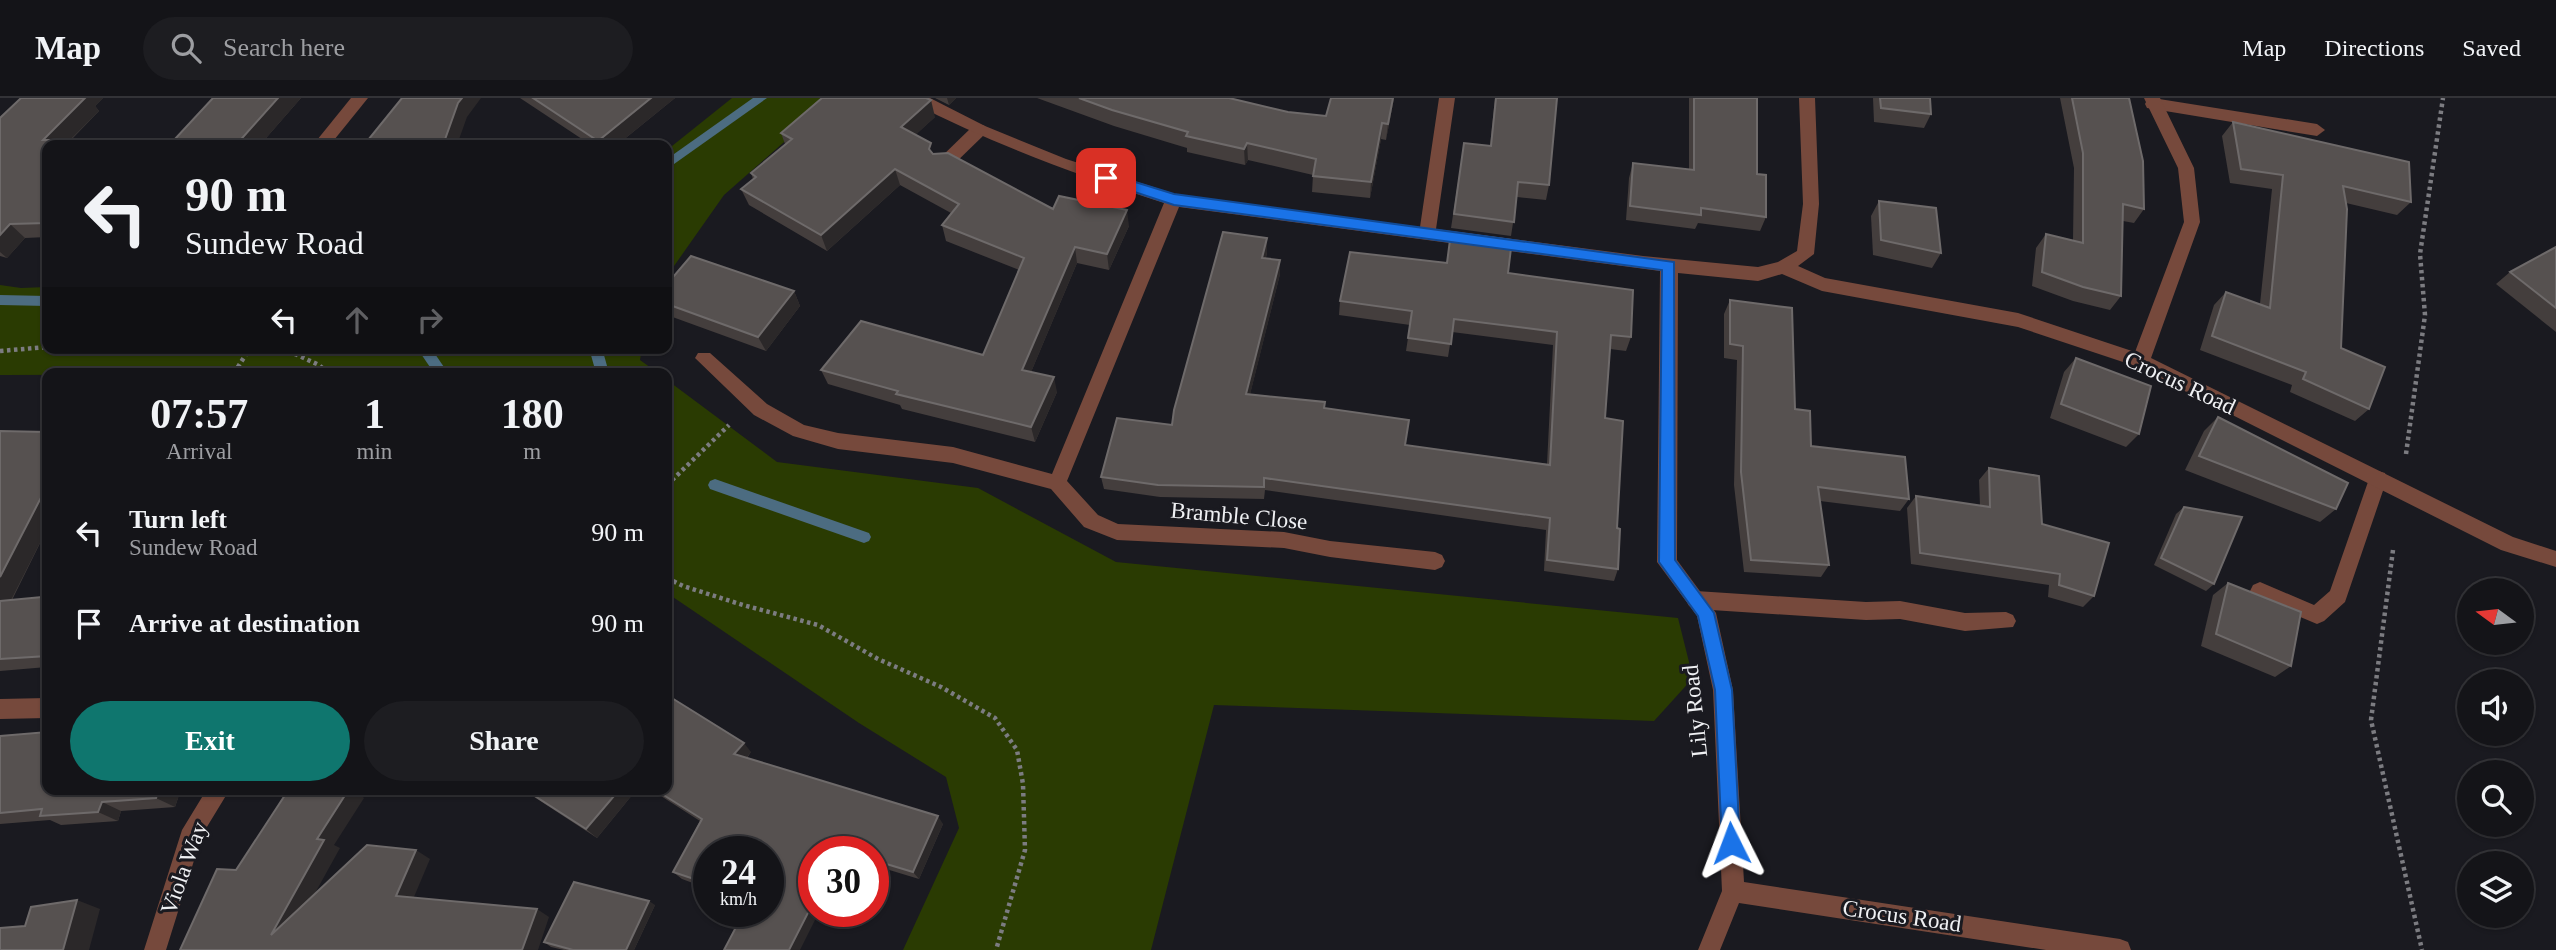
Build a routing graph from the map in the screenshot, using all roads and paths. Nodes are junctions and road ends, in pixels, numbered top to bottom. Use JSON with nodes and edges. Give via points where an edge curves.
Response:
{"nodes":[{"id":1,"x":360,"y":98,"type":"edge"},
{"id":2,"x":917,"y":98,"type":"edge"},
{"id":3,"x":1447,"y":98,"type":"edge"},
{"id":4,"x":1807,"y":98,"type":"edge"},
{"id":5,"x":2152,"y":101,"type":"edge"},
{"id":6,"x":979,"y":130,"type":"junction"},
{"id":7,"x":2317,"y":130,"type":"dead end"},
{"id":8,"x":325,"y":140,"type":"edge"},
{"id":9,"x":944,"y":164,"type":"edge"},
{"id":10,"x":1174,"y":200,"type":"junction"},
{"id":11,"x":1427,"y":234,"type":"junction"},
{"id":12,"x":1669,"y":265,"type":"junction"},
{"id":13,"x":1783,"y":267,"type":"junction"},
{"id":14,"x":42,"y":347,"type":"edge"},
{"id":15,"x":0,"y":351,"type":"edge"},
{"id":16,"x":296,"y":354,"type":"edge"},
{"id":17,"x":704,"y":358,"type":"dead end"},
{"id":18,"x":2141,"y":361,"type":"junction"},
{"id":19,"x":320,"y":368,"type":"edge"},
{"id":20,"x":752,"y":402,"type":"junction"},
{"id":21,"x":2378,"y":479,"type":"junction"},
{"id":22,"x":672,"y":480,"type":"edge"},
{"id":23,"x":1056,"y":483,"type":"junction"},
{"id":24,"x":2556,"y":559,"type":"edge"},
{"id":25,"x":1435,"y":561,"type":"dead end"},
{"id":26,"x":672,"y":580,"type":"edge"},
{"id":27,"x":2259,"y":591,"type":"dead end"},
{"id":28,"x":1696,"y":600,"type":"junction"},
{"id":29,"x":2006,"y":621,"type":"dead end"},
{"id":30,"x":42,"y":708,"type":"edge"},
{"id":31,"x":0,"y":709,"type":"edge"},
{"id":32,"x":215,"y":795,"type":"edge"},
{"id":33,"x":1733,"y":891,"type":"junction"},
{"id":34,"x":2073,"y":946,"type":"edge"},
{"id":35,"x":155,"y":950,"type":"edge"},
{"id":36,"x":996,"y":950,"type":"edge"},
{"id":37,"x":1709,"y":950,"type":"edge"},
{"id":38,"x":2120,"y":950,"type":"edge"}],
"edges":[{"from":1,"to":8,"type":"street"},
{"from":2,"to":6,"type":"street"},
{"from":3,"to":11,"type":"street"},
{"from":4,"to":13,"type":"street","via":[[1811,204],[1805,254]]},
{"from":5,"to":7,"type":"street"},
{"from":5,"to":18,"type":"street","via":[[2186,168],[2192,222]]},
{"from":6,"to":9,"type":"street"},
{"from":6,"to":10,"type":"street","via":[[1060,163]]},
{"from":10,"to":11,"type":"street"},
{"from":10,"to":23,"type":"street"},
{"from":11,"to":12,"type":"street"},
{"from":12,"to":13,"type":"street","via":[[1758,274]]},
{"from":12,"to":28,"type":"street","name":"Lily Road","via":[[1667,562]]},
{"from":13,"to":18,"type":"street","name":"Crocus Road","via":[[1822,284],[2018,320]]},
{"from":14,"to":15,"type":"path"},
{"from":16,"to":19,"type":"path"},
{"from":17,"to":20,"type":"street"},
{"from":18,"to":21,"type":"street","name":"Crocus Road"},
{"from":20,"to":22,"type":"path"},
{"from":20,"to":23,"type":"street","via":[[798,432],[839,443],[970,458]]},
{"from":21,"to":24,"type":"street","name":"Crocus Road","via":[[2508,544]]},
{"from":21,"to":27,"type":"street","via":[[2338,596],[2317,615]]},
{"from":23,"to":25,"type":"street","name":"Bramble Close","via":[[1091,522],[1117,532],[1284,540]]},
{"from":26,"to":36,"type":"path","via":[[818,625],[995,718],[1017,750],[1025,850]]},
{"from":28,"to":29,"type":"street","via":[[1900,610],[1965,622]]},
{"from":28,"to":33,"type":"street","name":"Lily Road","via":[[1706,613],[1723,690]]},
{"from":30,"to":31,"type":"street"},
{"from":32,"to":35,"type":"street","name":"Viola Way","via":[[193,830]]},
{"from":33,"to":34,"type":"street","name":"Crocus Road"},
{"from":33,"to":37,"type":"street","name":"Lily Road"},
{"from":34,"to":38,"type":"street","name":"Crocus Road"}]}
